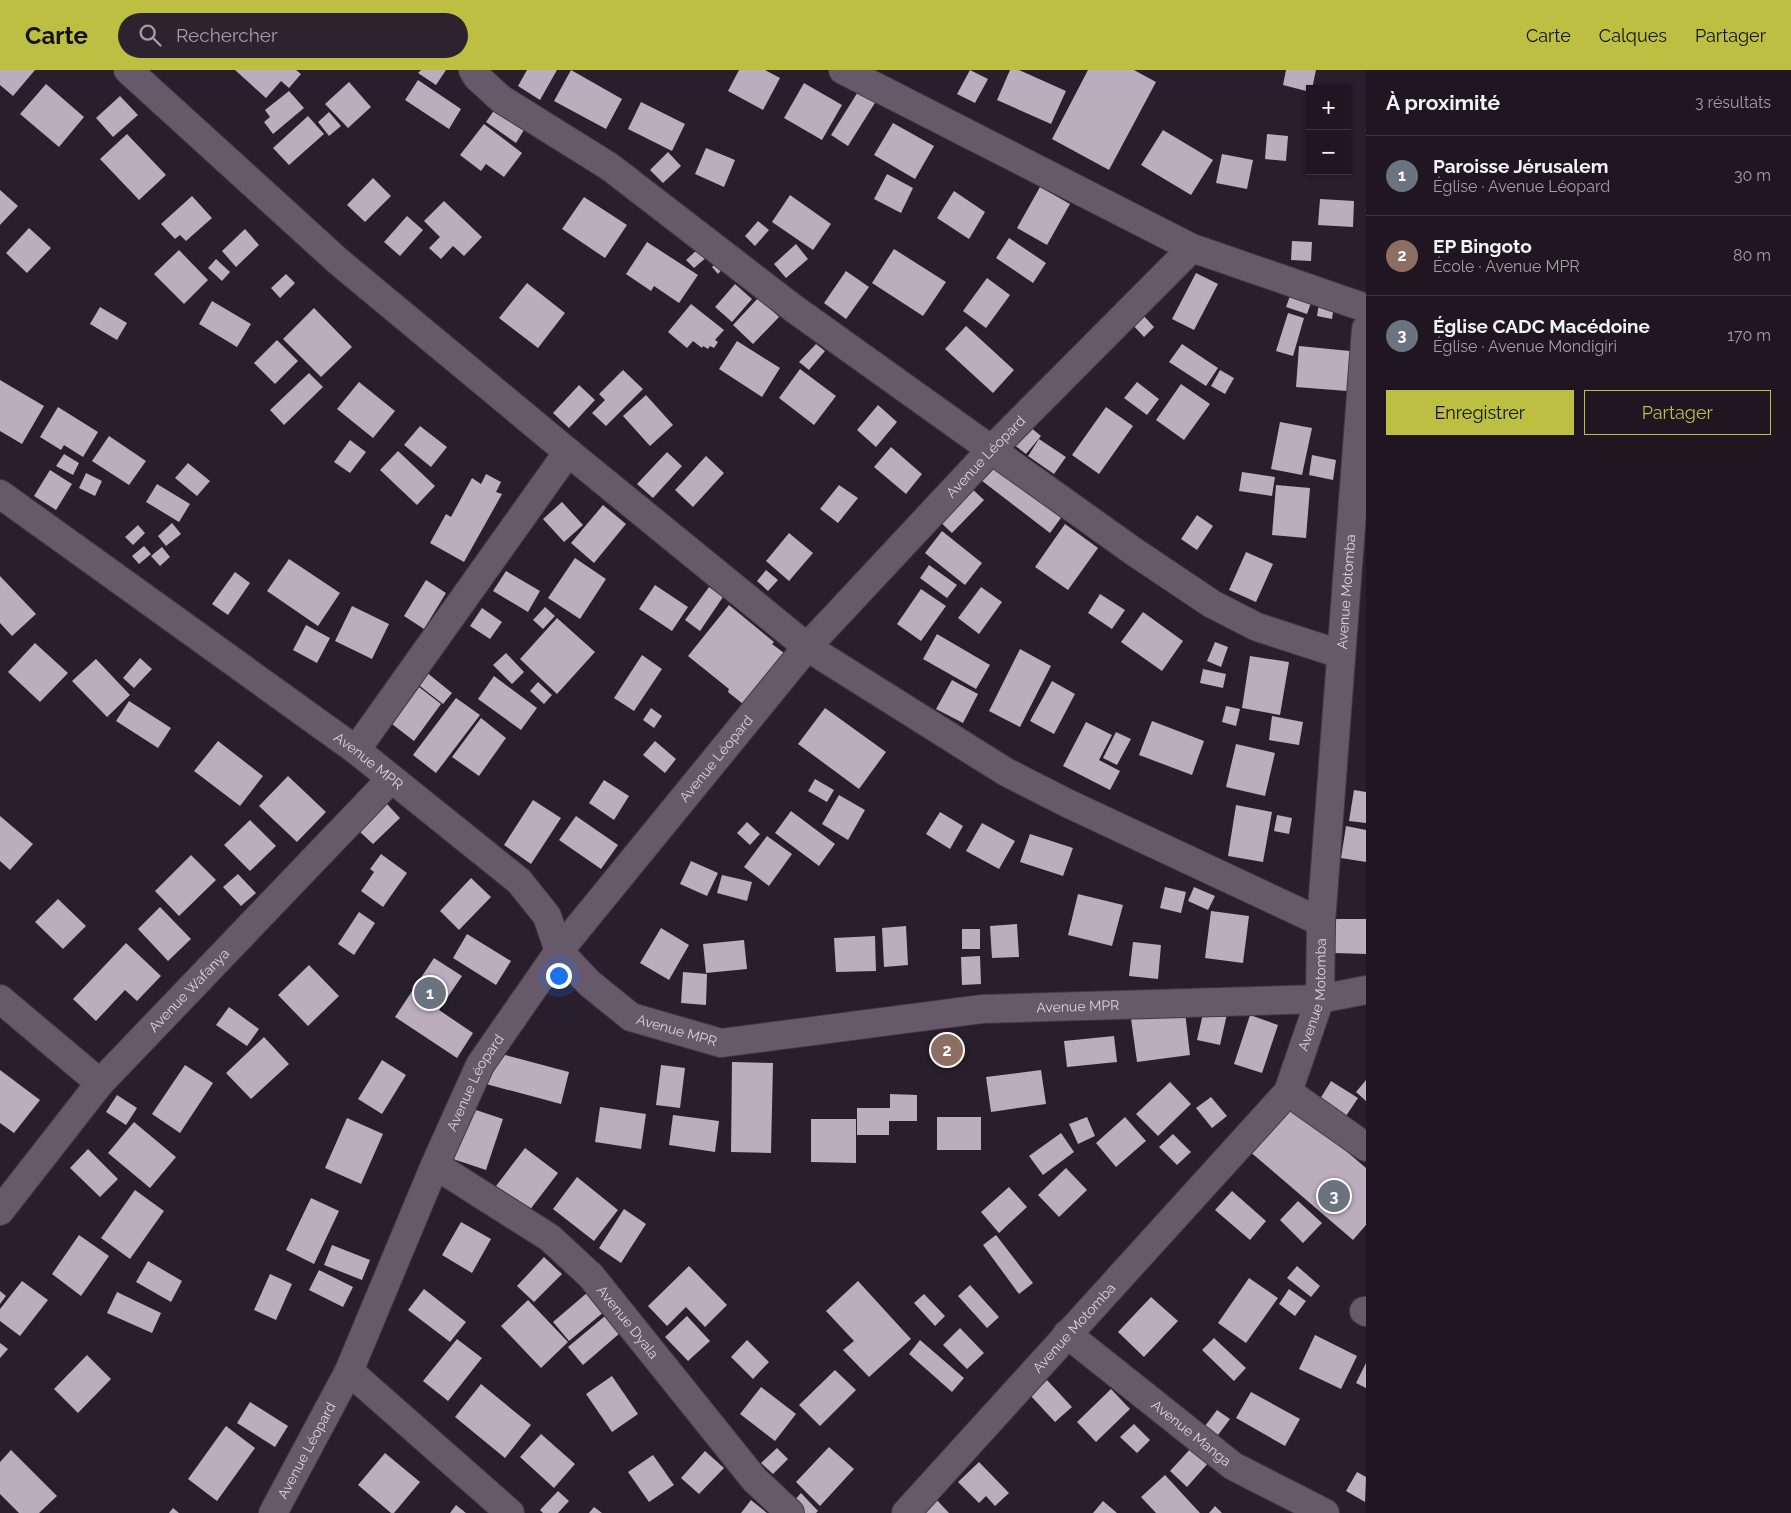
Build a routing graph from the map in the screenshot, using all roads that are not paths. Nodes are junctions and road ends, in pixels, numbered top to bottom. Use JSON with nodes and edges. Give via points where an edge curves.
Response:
{"nodes":[{"id":1,"x":128,"y":70,"type":"edge"},
{"id":2,"x":473,"y":70,"type":"edge"},
{"id":3,"x":843,"y":70,"type":"edge"},
{"id":4,"x":1192,"y":248,"type":"junction"},
{"id":5,"x":1366,"y":308,"type":"edge"},
{"id":6,"x":1366,"y":329,"type":"edge"},
{"id":7,"x":992,"y":449,"type":"junction"},
{"id":8,"x":568,"y":452,"type":"junction"},
{"id":9,"x":0,"y":494,"type":"edge"},
{"id":10,"x":807,"y":647,"type":"junction"},
{"id":11,"x":1340,"y":654,"type":"junction"},
{"id":12,"x":356,"y":750,"type":"junction"},
{"id":13,"x":390,"y":780,"type":"junction"},
{"id":14,"x":1321,"y":922,"type":"junction"},
{"id":15,"x":559,"y":952,"type":"junction"},
{"id":16,"x":1366,"y":990,"type":"edge"},
{"id":17,"x":0,"y":999,"type":"edge"},
{"id":18,"x":1320,"y":999,"type":"junction"},
{"id":19,"x":100,"y":1083,"type":"junction"},
{"id":20,"x":1288,"y":1092,"type":"junction"},
{"id":21,"x":1366,"y":1147,"type":"edge"},
{"id":22,"x":435,"y":1165,"type":"junction"},
{"id":23,"x":0,"y":1211,"type":"edge"},
{"id":24,"x":1068,"y":1334,"type":"junction"},
{"id":25,"x":349,"y":1371,"type":"junction"},
{"id":26,"x":272,"y":1513,"type":"edge"},
{"id":27,"x":510,"y":1513,"type":"edge"},
{"id":28,"x":790,"y":1513,"type":"edge"},
{"id":29,"x":906,"y":1513,"type":"edge"},
{"id":30,"x":1326,"y":1513,"type":"edge"}],
"edges":[{"from":1,"to":8,"type":"street","via":[[339,262]]},
{"from":2,"to":7,"type":"street","via":[[500,99],[610,167],[793,308]]},
{"from":3,"to":4,"type":"street"},
{"from":4,"to":5,"type":"street"},
{"from":4,"to":7,"type":"street","name":"Avenue Léopard"},
{"from":6,"to":11,"type":"street","name":"Avenue Motomba"},
{"from":7,"to":10,"type":"street","name":"Avenue Léopard"},
{"from":7,"to":11,"type":"street","via":[[1212,604],[1257,627]]},
{"from":8,"to":10,"type":"street"},
{"from":8,"to":12,"type":"street"},
{"from":9,"to":12,"type":"street","name":"Avenue MPR"},
{"from":10,"to":14,"type":"street","via":[[1006,772]]},
{"from":10,"to":15,"type":"street","name":"Avenue Léopard"},
{"from":11,"to":14,"type":"street","name":"Avenue Motomba"},
{"from":12,"to":13,"type":"street","name":"Avenue MPR"},
{"from":13,"to":15,"type":"street","name":"Avenue MPR","via":[[519,881],[547,916]]},
{"from":13,"to":19,"type":"street","name":"Avenue Wafanya"},
{"from":14,"to":18,"type":"street","name":"Avenue Motomba"},
{"from":15,"to":18,"type":"street","name":"Avenue MPR","via":[[589,983],[631,1017],[721,1043],[982,1009]]},
{"from":15,"to":22,"type":"street","name":"Avenue Léopard","via":[[480,1065]]},
{"from":16,"to":18,"type":"street","name":"Avenue MPR"},
{"from":17,"to":19,"type":"street"},
{"from":18,"to":20,"type":"street","name":"Avenue Motomba"},
{"from":19,"to":23,"type":"street","name":"Avenue Wafanya"},
{"from":20,"to":21,"type":"street"},
{"from":20,"to":24,"type":"street","name":"Avenue Motomba"},
{"from":22,"to":25,"type":"street","name":"Avenue Léopard"},
{"from":22,"to":28,"type":"street","name":"Avenue Dyala","via":[[550,1238],[590,1276],[754,1479]]},
{"from":24,"to":29,"type":"street","name":"Avenue Motomba"},
{"from":24,"to":30,"type":"street","name":"Avenue Manga","via":[[1233,1466]]},
{"from":25,"to":26,"type":"street","name":"Avenue Léopard"},
{"from":25,"to":27,"type":"street"}]}
